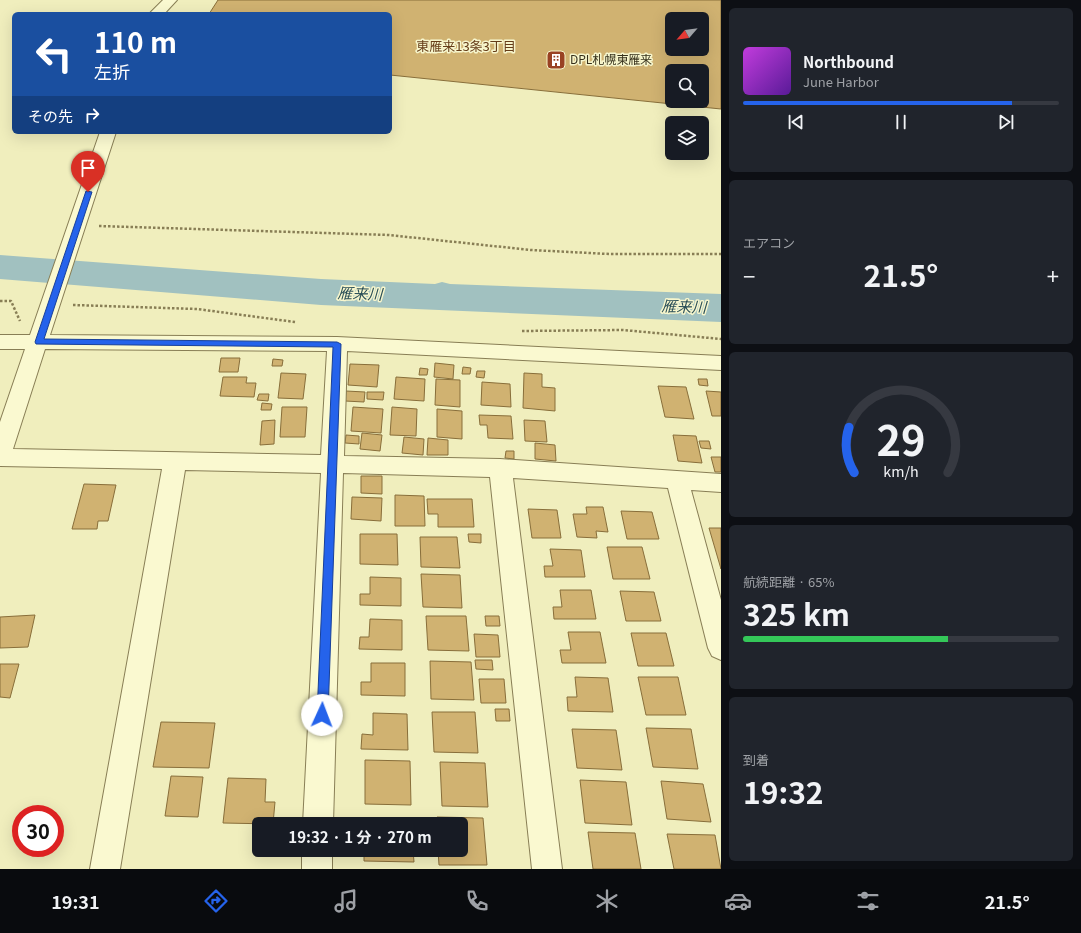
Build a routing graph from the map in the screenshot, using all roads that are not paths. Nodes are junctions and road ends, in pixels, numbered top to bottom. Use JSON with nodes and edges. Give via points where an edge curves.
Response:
{"nodes":[{"id":1,"x":170,"y":0,"type":"edge"},
{"id":2,"x":158,"y":12,"type":"edge"},
{"id":3,"x":107,"y":134,"type":"edge"},
{"id":4,"x":0,"y":342,"type":"edge"},
{"id":5,"x":39,"y":342,"type":"junction"},
{"id":6,"x":337,"y":344,"type":"junction"},
{"id":7,"x":721,"y":363,"type":"edge"},
{"id":8,"x":0,"y":454,"type":"edge"},
{"id":9,"x":0,"y":457,"type":"edge"},
{"id":10,"x":175,"y":461,"type":"junction"},
{"id":11,"x":331,"y":465,"type":"junction"},
{"id":12,"x":500,"y":468,"type":"junction"},
{"id":13,"x":677,"y":480,"type":"junction"},
{"id":14,"x":721,"y":483,"type":"edge"},
{"id":15,"x":721,"y":648,"type":"edge"},
{"id":16,"x":318,"y":817,"type":"edge"},
{"id":17,"x":317,"y":857,"type":"edge"},
{"id":18,"x":105,"y":869,"type":"edge"},
{"id":19,"x":317,"y":869,"type":"edge"},
{"id":20,"x":547,"y":869,"type":"edge"}],
"edges":[{"from":1,"to":2,"type":"street"},
{"from":3,"to":5,"type":"street"},
{"from":4,"to":5,"type":"street"},
{"from":5,"to":6,"type":"street"},
{"from":5,"to":8,"type":"street"},
{"from":6,"to":7,"type":"street"},
{"from":6,"to":11,"type":"street"},
{"from":9,"to":10,"type":"street"},
{"from":10,"to":11,"type":"street"},
{"from":10,"to":18,"type":"street"},
{"from":11,"to":12,"type":"street"},
{"from":11,"to":16,"type":"street"},
{"from":12,"to":13,"type":"street"},
{"from":12,"to":20,"type":"street"},
{"from":13,"to":14,"type":"street"},
{"from":13,"to":15,"type":"street"},
{"from":17,"to":19,"type":"street"}]}
